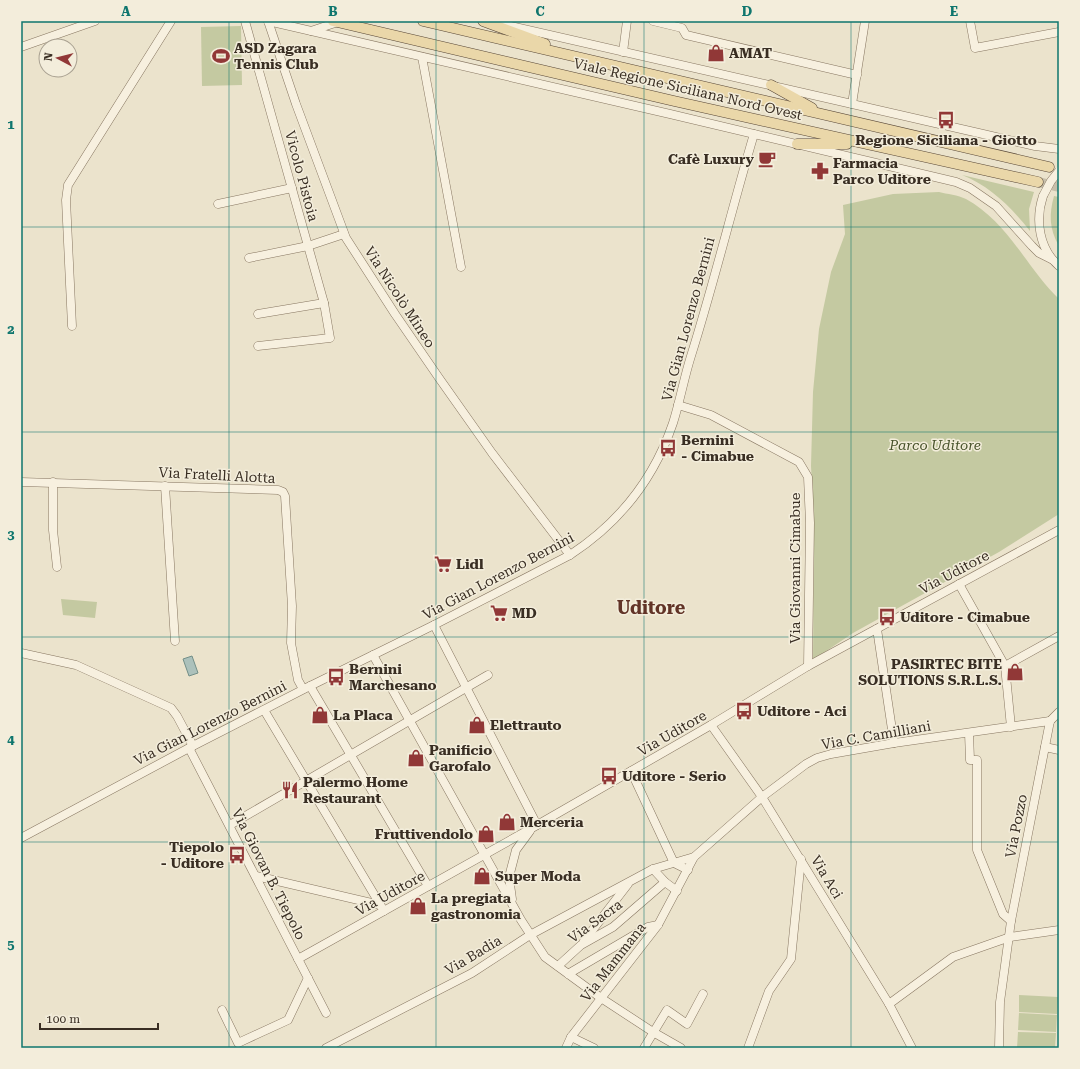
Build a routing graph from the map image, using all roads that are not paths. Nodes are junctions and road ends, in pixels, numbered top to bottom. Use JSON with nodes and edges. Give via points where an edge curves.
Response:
{"nodes":[{"id":1,"x":95,"y":21,"type":"edge"},
{"id":2,"x":171,"y":21,"type":"edge"},
{"id":3,"x":245,"y":21,"type":"edge"},
{"id":4,"x":268,"y":21,"type":"edge"},
{"id":5,"x":423,"y":21,"type":"edge"},
{"id":6,"x":484,"y":21,"type":"edge"},
{"id":7,"x":490,"y":21,"type":"edge"},
{"id":8,"x":627,"y":21,"type":"edge"},
{"id":9,"x":653,"y":21,"type":"edge"},
{"id":10,"x":865,"y":21,"type":"edge"},
{"id":11,"x":970,"y":21,"type":"edge"},
{"id":12,"x":335,"y":22,"type":"edge"},
{"id":13,"x":310,"y":31,"type":"junction"},
{"id":14,"x":1059,"y":32,"type":"edge"},
{"id":15,"x":21,"y":47,"type":"edge"},
{"id":16,"x":623,"y":52,"type":"junction"},
{"id":17,"x":422,"y":57,"type":"junction"},
{"id":18,"x":594,"y":61,"type":"junction"},
{"id":19,"x":857,"y":75,"type":"junction"},
{"id":20,"x":771,"y":85,"type":"junction"},
{"id":21,"x":852,"y":104,"type":"junction"},
{"id":22,"x":822,"y":114,"type":"junction"},
{"id":23,"x":754,"y":134,"type":"junction"},
{"id":24,"x":864,"y":143,"type":"junction"},
{"id":25,"x":797,"y":144,"type":"junction"},
{"id":26,"x":1059,"y":149,"type":"edge"},
{"id":27,"x":1049,"y":167,"type":"dead end"},
{"id":28,"x":1059,"y":171,"type":"edge"},
{"id":29,"x":1038,"y":182,"type":"tunnel mouth"},
{"id":30,"x":292,"y":188,"type":"junction"},
{"id":31,"x":218,"y":204,"type":"dead end"},
{"id":32,"x":344,"y":234,"type":"junction"},
{"id":33,"x":308,"y":246,"type":"junction"},
{"id":34,"x":249,"y":258,"type":"dead end"},
{"id":35,"x":1057,"y":265,"type":"edge"},
{"id":36,"x":461,"y":267,"type":"dead end"},
{"id":37,"x":324,"y":303,"type":"junction"},
{"id":38,"x":258,"y":314,"type":"dead end"},
{"id":39,"x":72,"y":326,"type":"dead end"},
{"id":40,"x":258,"y":346,"type":"dead end"},
{"id":41,"x":678,"y":405,"type":"junction"},
{"id":42,"x":21,"y":482,"type":"edge"},
{"id":43,"x":53,"y":482,"type":"junction"},
{"id":44,"x":165,"y":486,"type":"junction"},
{"id":45,"x":1059,"y":530,"type":"edge"},
{"id":46,"x":570,"y":555,"type":"junction"},
{"id":47,"x":57,"y":567,"type":"dead end"},
{"id":48,"x":959,"y":584,"type":"junction"},
{"id":49,"x":434,"y":625,"type":"junction"},
{"id":50,"x":877,"y":629,"type":"junction"},
{"id":51,"x":1059,"y":636,"type":"edge"},
{"id":52,"x":175,"y":641,"type":"dead end"},
{"id":53,"x":21,"y":654,"type":"edge"},
{"id":54,"x":373,"y":655,"type":"junction"},
{"id":55,"x":808,"y":666,"type":"junction"},
{"id":56,"x":1005,"y":666,"type":"junction"},
{"id":57,"x":488,"y":675,"type":"dead end"},
{"id":58,"x":307,"y":688,"type":"junction"},
{"id":59,"x":466,"y":688,"type":"junction"},
{"id":60,"x":264,"y":710,"type":"junction"},
{"id":61,"x":1059,"y":712,"type":"edge"},
{"id":62,"x":409,"y":721,"type":"junction"},
{"id":63,"x":1050,"y":721,"type":"junction"},
{"id":64,"x":711,"y":725,"type":"junction"},
{"id":65,"x":1011,"y":727,"type":"junction"},
{"id":66,"x":969,"y":733,"type":"junction"},
{"id":67,"x":894,"y":743,"type":"junction"},
{"id":68,"x":191,"y":747,"type":"junction"},
{"id":69,"x":1045,"y":748,"type":"junction"},
{"id":70,"x":1059,"y":750,"type":"edge"},
{"id":71,"x":351,"y":755,"type":"junction"},
{"id":72,"x":631,"y":771,"type":"junction"},
{"id":73,"x":306,"y":780,"type":"junction"},
{"id":74,"x":762,"y":796,"type":"junction"},
{"id":75,"x":230,"y":825,"type":"junction"},
{"id":76,"x":535,"y":826,"type":"junction"},
{"id":77,"x":21,"y":838,"type":"edge"},
{"id":78,"x":484,"y":855,"type":"junction"},
{"id":79,"x":694,"y":857,"type":"junction"},
{"id":80,"x":800,"y":859,"type":"junction"},
{"id":81,"x":674,"y":863,"type":"junction"},
{"id":82,"x":653,"y":869,"type":"junction"},
{"id":83,"x":688,"y":870,"type":"junction"},
{"id":84,"x":256,"y":876,"type":"junction"},
{"id":85,"x":629,"y":882,"type":"junction"},
{"id":86,"x":665,"y":882,"type":"junction"},
{"id":87,"x":428,"y":886,"type":"junction"},
{"id":88,"x":678,"y":890,"type":"junction"},
{"id":89,"x":513,"y":904,"type":"junction"},
{"id":90,"x":382,"y":908,"type":"junction"},
{"id":91,"x":1011,"y":921,"type":"junction"},
{"id":92,"x":658,"y":925,"type":"junction"},
{"id":93,"x":1059,"y":930,"type":"edge"},
{"id":94,"x":530,"y":935,"type":"junction"},
{"id":95,"x":1010,"y":937,"type":"junction"},
{"id":96,"x":581,"y":945,"type":"junction"},
{"id":97,"x":298,"y":959,"type":"junction"},
{"id":98,"x":558,"y":966,"type":"junction"},
{"id":99,"x":568,"y":974,"type":"junction"},
{"id":100,"x":308,"y":978,"type":"junction"},
{"id":101,"x":703,"y":994,"type":"dead end"},
{"id":102,"x":601,"y":998,"type":"junction"},
{"id":103,"x":889,"y":1004,"type":"junction"},
{"id":104,"x":222,"y":1010,"type":"dead end"},
{"id":105,"x":326,"y":1013,"type":"dead end"},
{"id":106,"x":653,"y":1032,"type":"junction"},
{"id":107,"x":571,"y":1037,"type":"junction"},
{"id":108,"x":343,"y":1044,"type":"edge"},
{"id":109,"x":326,"y":1048,"type":"edge"},
{"id":110,"x":566,"y":1048,"type":"edge"},
{"id":111,"x":594,"y":1048,"type":"edge"},
{"id":112,"x":644,"y":1048,"type":"edge"},
{"id":113,"x":681,"y":1048,"type":"edge"},
{"id":114,"x":748,"y":1048,"type":"edge"},
{"id":115,"x":912,"y":1048,"type":"edge"},
{"id":116,"x":999,"y":1048,"type":"edge"}],
"edges":[{"from":1,"to":15,"type":"street"},
{"from":2,"to":39,"type":"street","via":[[68,185],[66,200]]},
{"from":3,"to":30,"type":"street","name":"Vicolo Pistoia"},
{"from":4,"to":13,"type":"street","name":"Viale Regione Siciliana Nord Ovest"},
{"from":4,"to":32,"type":"street","name":"Via Nicolò Mineo"},
{"from":5,"to":18,"type":"main road","name":"Viale Regione Siciliana Nord Ovest"},
{"from":6,"to":18,"type":"main road"},
{"from":7,"to":16,"type":"street","name":"Viale Regione Siciliana Nord Ovest"},
{"from":8,"to":16,"type":"street"},
{"from":9,"to":19,"type":"street","via":[[682,28],[686,35]]},
{"from":10,"to":19,"type":"street"},
{"from":11,"to":14,"type":"street","via":[[975,48]]},
{"from":12,"to":13,"type":"street"},
{"from":12,"to":24,"type":"main road","name":"Viale Regione Siciliana Nord Ovest"},
{"from":13,"to":17,"type":"street","name":"Viale Regione Siciliana Nord Ovest"},
{"from":16,"to":20,"type":"street","name":"Viale Regione Siciliana Nord Ovest"},
{"from":17,"to":23,"type":"street","name":"Viale Regione Siciliana Nord Ovest"},
{"from":17,"to":36,"type":"street"},
{"from":18,"to":22,"type":"main road","name":"Viale Regione Siciliana Nord Ovest"},
{"from":19,"to":21,"type":"street"},
{"from":20,"to":21,"type":"street","name":"Viale Regione Siciliana Nord Ovest"},
{"from":20,"to":22,"type":"main road"},
{"from":21,"to":26,"type":"street","name":"Viale Regione Siciliana Nord Ovest","via":[[1035,146]]},
{"from":22,"to":27,"type":"main road","name":"Viale Regione Siciliana Nord Ovest"},
{"from":23,"to":25,"type":"street","name":"Viale Regione Siciliana Nord Ovest"},
{"from":23,"to":41,"type":"street","name":"Via Gian Lorenzo Bernini"},
{"from":24,"to":25,"type":"main road"},
{"from":24,"to":29,"type":"main road","name":"Viale Regione Siciliana Nord Ovest"},
{"from":25,"to":35,"type":"street","name":"Viale Regione Siciliana Nord Ovest","via":[[956,182],[970,188],[996,206],[1039,253]]},
{"from":28,"to":35,"type":"street","bridge":true,"via":[[1043,196],[1039,217],[1040,233]]},
{"from":30,"to":31,"type":"street"},
{"from":30,"to":33,"type":"street","name":"Vicolo Pistoia"},
{"from":32,"to":33,"type":"street"},
{"from":32,"to":46,"type":"street","name":"Via Nicolò Mineo","via":[[426,360],[492,453]]},
{"from":33,"to":34,"type":"street"},
{"from":33,"to":37,"type":"street","name":"Vicolo Pistoia"},
{"from":37,"to":38,"type":"street"},
{"from":37,"to":40,"type":"street","name":"Vicolo Pistoia","via":[[330,338]]},
{"from":41,"to":46,"type":"street","name":"Via Gian Lorenzo Bernini","via":[[665,444],[632,499],[605,529]]},
{"from":41,"to":55,"type":"street","name":"Via Giovanni Cimabue","via":[[711,415],[799,462],[808,477]]},
{"from":42,"to":43,"type":"street","name":"Via Fratelli Alotta"},
{"from":43,"to":44,"type":"street","name":"Via Fratelli Alotta"},
{"from":43,"to":47,"type":"street"},
{"from":44,"to":52,"type":"street"},
{"from":44,"to":58,"type":"street","name":"Via Fratelli Alotta","via":[[278,490],[284,494],[292,606],[291,643],[298,680]]},
{"from":45,"to":48,"type":"street","name":"Via Uditore"},
{"from":46,"to":49,"type":"street","name":"Via Gian Lorenzo Bernini"},
{"from":48,"to":50,"type":"street","name":"Via Uditore"},
{"from":48,"to":56,"type":"street"},
{"from":49,"to":54,"type":"street","name":"Via Gian Lorenzo Bernini"},
{"from":49,"to":59,"type":"street"},
{"from":50,"to":55,"type":"street","name":"Via Uditore"},
{"from":50,"to":67,"type":"street"},
{"from":51,"to":56,"type":"street"},
{"from":53,"to":68,"type":"street","name":"Via Giovan B. Tiepolo","via":[[76,665],[171,708]]},
{"from":54,"to":58,"type":"street","name":"Via Gian Lorenzo Bernini"},
{"from":54,"to":62,"type":"street"},
{"from":55,"to":64,"type":"street","name":"Via Uditore"},
{"from":56,"to":65,"type":"street"},
{"from":57,"to":59,"type":"street"},
{"from":58,"to":60,"type":"street","name":"Via Gian Lorenzo Bernini"},
{"from":58,"to":71,"type":"street"},
{"from":59,"to":62,"type":"street"},
{"from":59,"to":76,"type":"street"},
{"from":60,"to":68,"type":"street","name":"Via Gian Lorenzo Bernini"},
{"from":60,"to":73,"type":"street"},
{"from":61,"to":63,"type":"street"},
{"from":62,"to":71,"type":"street"},
{"from":62,"to":78,"type":"street"},
{"from":63,"to":65,"type":"street","name":"Via C. Camilliani"},
{"from":63,"to":69,"type":"street","name":"Via Pozzo"},
{"from":64,"to":72,"type":"street","name":"Via Uditore"},
{"from":64,"to":74,"type":"street","name":"Via Aci"},
{"from":65,"to":66,"type":"street","name":"Via C. Camilliani"},
{"from":66,"to":67,"type":"street","name":"Via C. Camilliani"},
{"from":66,"to":91,"type":"street","via":[[970,760],[977,760],[977,850],[1003,914]]},
{"from":67,"to":74,"type":"street","name":"Via C. Camilliani","via":[[817,758]]},
{"from":68,"to":75,"type":"street","name":"Via Giovan B. Tiepolo"},
{"from":68,"to":77,"type":"street","name":"Via Gian Lorenzo Bernini"},
{"from":69,"to":70,"type":"street"},
{"from":69,"to":91,"type":"street","name":"Via Pozzo"},
{"from":71,"to":73,"type":"street"},
{"from":71,"to":87,"type":"street"},
{"from":72,"to":76,"type":"street","name":"Via Uditore"},
{"from":72,"to":81,"type":"street"},
{"from":73,"to":75,"type":"street"},
{"from":73,"to":90,"type":"street"},
{"from":74,"to":79,"type":"street","name":"Via C. Camilliani"},
{"from":74,"to":80,"type":"street","name":"Via Aci"},
{"from":75,"to":84,"type":"street","name":"Via Giovan B. Tiepolo"},
{"from":76,"to":78,"type":"street","name":"Via Uditore"},
{"from":76,"to":89,"type":"street","via":[[516,850],[509,877]]},
{"from":78,"to":87,"type":"street","name":"Via Uditore"},
{"from":78,"to":89,"type":"street"},
{"from":79,"to":81,"type":"street","name":"Via Badia"},
{"from":79,"to":83,"type":"street","name":"Via Mammana"},
{"from":80,"to":103,"type":"street","name":"Via Aci"},
{"from":80,"to":114,"type":"street","via":[[791,959],[769,991]]},
{"from":81,"to":82,"type":"street","name":"Via Badia"},
{"from":81,"to":83,"type":"street"},
{"from":82,"to":85,"type":"street","name":"Via Badia"},
{"from":82,"to":86,"type":"street"},
{"from":83,"to":88,"type":"street","name":"Via Mammana"},
{"from":84,"to":90,"type":"street"},
{"from":84,"to":97,"type":"street","name":"Via Giovan B. Tiepolo"},
{"from":85,"to":94,"type":"street","name":"Via Badia"},
{"from":85,"to":96,"type":"street"},
{"from":86,"to":88,"type":"street"},
{"from":86,"to":96,"type":"street","name":"Via Sacra","via":[[613,927]]},
{"from":87,"to":90,"type":"street","name":"Via Uditore"},
{"from":88,"to":92,"type":"street","name":"Via Mammana"},
{"from":89,"to":94,"type":"street"},
{"from":90,"to":97,"type":"street","name":"Via Uditore"},
{"from":91,"to":95,"type":"street","name":"Via Pozzo"},
{"from":92,"to":99,"type":"street","via":[[648,926]]},
{"from":92,"to":102,"type":"street","name":"Via Mammana"},
{"from":93,"to":95,"type":"street"},
{"from":94,"to":98,"type":"street","via":[[545,957]]},
{"from":94,"to":108,"type":"street","name":"Via Badia","via":[[472,973]]},
{"from":95,"to":103,"type":"street","via":[[953,957]]},
{"from":95,"to":116,"type":"street","name":"Via Pozzo","via":[[1000,1002]]},
{"from":96,"to":98,"type":"street","name":"Via Sacra"},
{"from":97,"to":100,"type":"street","name":"Via Giovan B. Tiepolo"},
{"from":98,"to":99,"type":"street"},
{"from":99,"to":102,"type":"street"},
{"from":100,"to":104,"type":"street","via":[[288,1020],[238,1042]]},
{"from":100,"to":105,"type":"street","name":"Via Giovan B. Tiepolo"},
{"from":101,"to":106,"type":"street","via":[[687,1024],[667,1010]]},
{"from":102,"to":106,"type":"street"},
{"from":102,"to":107,"type":"street","name":"Via Mammana"},
{"from":103,"to":115,"type":"street","name":"Via Aci"},
{"from":106,"to":112,"type":"street"},
{"from":106,"to":113,"type":"street"},
{"from":107,"to":110,"type":"street","name":"Via Mammana"},
{"from":107,"to":111,"type":"street"},
{"from":108,"to":109,"type":"street","name":"Via Badia"}]}
